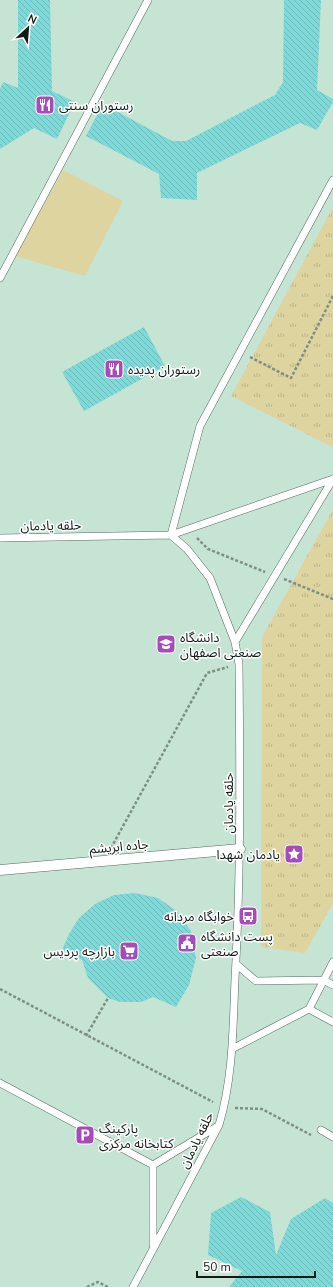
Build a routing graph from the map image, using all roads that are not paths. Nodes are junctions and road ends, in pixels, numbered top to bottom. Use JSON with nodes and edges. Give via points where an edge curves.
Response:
{"nodes":[{"id":1,"x":148,"y":0,"type":"edge"},
{"id":2,"x":333,"y":180,"type":"edge"},
{"id":3,"x":0,"y":278,"type":"edge"},
{"id":4,"x":333,"y":479,"type":"edge"},
{"id":5,"x":171,"y":535,"type":"junction"},
{"id":6,"x":0,"y":538,"type":"edge"},
{"id":7,"x":235,"y":642,"type":"junction"},
{"id":8,"x":240,"y":849,"type":"junction"},
{"id":9,"x":0,"y":870,"type":"edge"},
{"id":10,"x":333,"y":962,"type":"edge"},
{"id":11,"x":236,"y":964,"type":"junction"},
{"id":12,"x":324,"y":980,"type":"junction"},
{"id":13,"x":333,"y":985,"type":"edge"},
{"id":14,"x":309,"y":1009,"type":"junction"},
{"id":15,"x":333,"y":1022,"type":"edge"},
{"id":16,"x":232,"y":1049,"type":"junction"},
{"id":17,"x":0,"y":1083,"type":"edge"},
{"id":18,"x":219,"y":1126,"type":"junction"},
{"id":19,"x":321,"y":1130,"type":"road end"},
{"id":20,"x":333,"y":1137,"type":"edge"},
{"id":21,"x":153,"y":1165,"type":"junction"},
{"id":22,"x":153,"y":1247,"type":"junction"},
{"id":23,"x":133,"y":1287,"type":"edge"}],
"edges":[{"from":1,"to":3,"type":"lane"},
{"from":2,"to":5,"type":"lane","via":[[200,426]]},
{"from":4,"to":5,"type":"lane"},
{"from":4,"to":7,"type":"lane"},
{"from":5,"to":6,"type":"lane","name":"حلقه یادمان"},
{"from":5,"to":7,"type":"lane","name":"حلقه یادمان","via":[[187,549],[210,578]]},
{"from":7,"to":8,"type":"lane","name":"حلقه یادمان","via":[[239,664]]},
{"from":8,"to":9,"type":"street","name":"جاده ابریشم"},
{"from":8,"to":11,"type":"lane","name":"حلقه یادمان"},
{"from":10,"to":12,"type":"lane"},
{"from":11,"to":12,"type":"lane","via":[[256,981]]},
{"from":11,"to":16,"type":"lane","name":"حلقه یادمان"},
{"from":12,"to":13,"type":"lane"},
{"from":12,"to":14,"type":"lane"},
{"from":14,"to":15,"type":"lane"},
{"from":14,"to":16,"type":"lane"},
{"from":16,"to":18,"type":"lane","name":"حلقه یادمان"},
{"from":17,"to":21,"type":"lane"},
{"from":18,"to":21,"type":"lane"},
{"from":18,"to":22,"type":"lane","name":"حلقه یادمان"},
{"from":19,"to":20,"type":"lane"},
{"from":21,"to":22,"type":"lane"},
{"from":22,"to":23,"type":"lane","name":"حلقه یادمان"}]}
